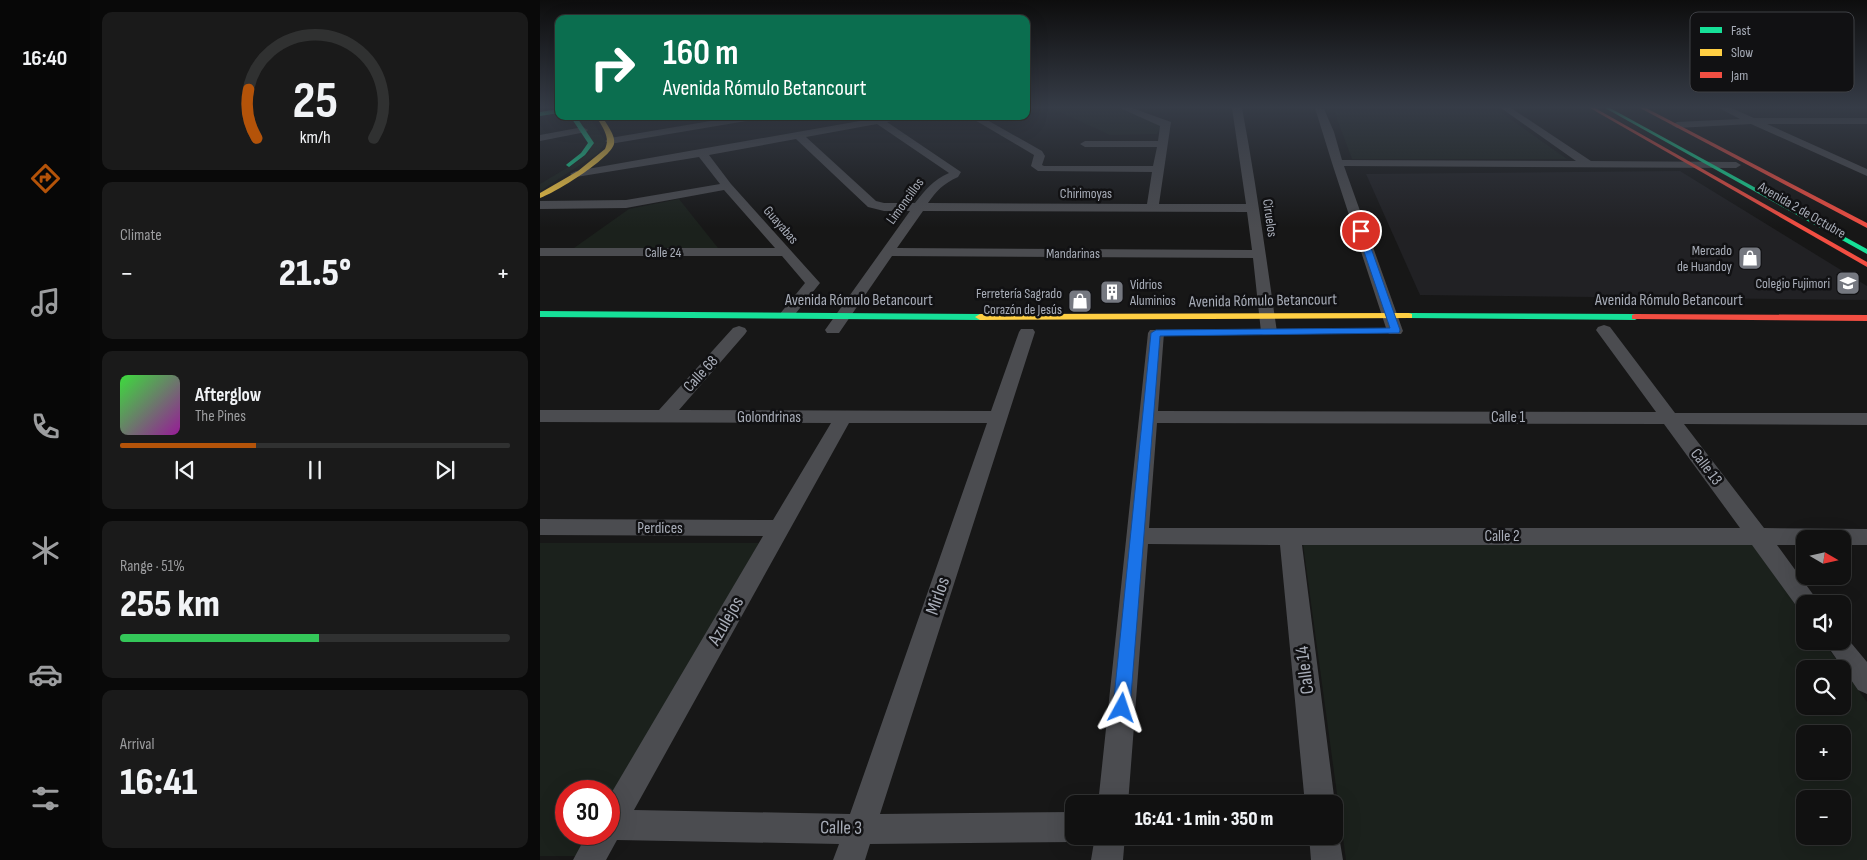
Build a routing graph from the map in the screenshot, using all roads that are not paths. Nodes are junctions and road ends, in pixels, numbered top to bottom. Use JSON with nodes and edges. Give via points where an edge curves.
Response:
{"nodes":[{"id":1,"x":588,"y":148,"type":"edge"},
{"id":2,"x":608,"y":148,"type":"edge"},
{"id":3,"x":733,"y":148,"type":"edge"},
{"id":4,"x":811,"y":148,"type":"edge"},
{"id":5,"x":916,"y":148,"type":"edge"},
{"id":6,"x":1029,"y":148,"type":"edge"},
{"id":7,"x":1161,"y":148,"type":"edge"},
{"id":8,"x":1244,"y":148,"type":"edge"},
{"id":9,"x":1333,"y":148,"type":"edge"},
{"id":10,"x":1565,"y":148,"type":"edge"},
{"id":11,"x":1664,"y":148,"type":"edge"},
{"id":12,"x":1682,"y":148,"type":"edge"},
{"id":13,"x":1704,"y":148,"type":"edge"},
{"id":14,"x":1721,"y":148,"type":"edge"},
{"id":15,"x":1812,"y":148,"type":"edge"},
{"id":16,"x":702,"y":154,"type":"junction"},
{"id":17,"x":1337,"y":163,"type":"junction"},
{"id":18,"x":1588,"y":164,"type":"junction"},
{"id":19,"x":1692,"y":164,"type":"junction"},
{"id":20,"x":1711,"y":164,"type":"junction"},
{"id":21,"x":1736,"y":165,"type":"junction"},
{"id":22,"x":1158,"y":169,"type":"junction"},
{"id":23,"x":560,"y":170,"type":"dead end"},
{"id":24,"x":1867,"y":173,"type":"edge"},
{"id":25,"x":576,"y":174,"type":"junction"},
{"id":26,"x":728,"y":186,"type":"junction"},
{"id":27,"x":540,"y":196,"type":"edge"},
{"id":28,"x":540,"y":205,"type":"edge"},
{"id":29,"x":919,"y":207,"type":"junction"},
{"id":30,"x":1152,"y":208,"type":"junction"},
{"id":31,"x":1253,"y":208,"type":"junction"},
{"id":32,"x":1867,"y":226,"type":"edge"},
{"id":33,"x":1867,"y":236,"type":"edge"},
{"id":34,"x":540,"y":252,"type":"edge"},
{"id":35,"x":786,"y":252,"type":"junction"},
{"id":36,"x":887,"y":252,"type":"junction"},
{"id":37,"x":1867,"y":252,"type":"edge"},
{"id":38,"x":1260,"y":254,"type":"junction"},
{"id":39,"x":1867,"y":265,"type":"edge"},
{"id":40,"x":540,"y":314,"type":"edge"},
{"id":41,"x":787,"y":315,"type":"junction"},
{"id":42,"x":843,"y":316,"type":"junction"},
{"id":43,"x":1267,"y":317,"type":"junction"},
{"id":44,"x":1867,"y":318,"type":"edge"},
{"id":45,"x":1394,"y":327,"type":"junction"},
{"id":46,"x":739,"y":330,"type":"dead end"},
{"id":47,"x":833,"y":330,"type":"dead end"},
{"id":48,"x":1607,"y":331,"type":"dead end"},
{"id":49,"x":1027,"y":332,"type":"dead end"},
{"id":50,"x":1269,"y":332,"type":"dead end"},
{"id":51,"x":1156,"y":333,"type":"dead end"},
{"id":52,"x":540,"y":416,"type":"edge"},
{"id":53,"x":663,"y":416,"type":"junction"},
{"id":54,"x":842,"y":416,"type":"junction"},
{"id":55,"x":998,"y":416,"type":"junction"},
{"id":56,"x":1148,"y":417,"type":"junction"},
{"id":57,"x":1669,"y":417,"type":"junction"},
{"id":58,"x":1867,"y":418,"type":"edge"},
{"id":59,"x":540,"y":527,"type":"edge"},
{"id":60,"x":779,"y":528,"type":"junction"},
{"id":61,"x":1137,"y":536,"type":"junction"},
{"id":62,"x":1290,"y":536,"type":"junction"},
{"id":63,"x":1867,"y":536,"type":"edge"},
{"id":64,"x":1758,"y":537,"type":"junction"},
{"id":65,"x":1801,"y":595,"type":"edge"},
{"id":66,"x":1843,"y":650,"type":"edge"},
{"id":67,"x":1867,"y":682,"type":"edge"},
{"id":68,"x":1114,"y":795,"type":"edge"},
{"id":69,"x":1319,"y":795,"type":"edge"},
{"id":70,"x":620,"y":806,"type":"edge"},
{"id":71,"x":620,"y":825,"type":"edge"},
{"id":72,"x":1065,"y":827,"type":"edge"},
{"id":73,"x":859,"y":828,"type":"junction"},
{"id":74,"x":598,"y":845,"type":"edge"},
{"id":75,"x":1109,"y":845,"type":"edge"},
{"id":76,"x":1325,"y":845,"type":"edge"},
{"id":77,"x":589,"y":860,"type":"edge"},
{"id":78,"x":849,"y":860,"type":"edge"},
{"id":79,"x":1108,"y":860,"type":"edge"},
{"id":80,"x":1327,"y":860,"type":"edge"}],
"edges":[{"from":1,"to":23,"type":"street"},
{"from":2,"to":25,"type":"street"},
{"from":3,"to":16,"type":"street"},
{"from":4,"to":29,"type":"street","via":[[872,204]]},
{"from":5,"to":29,"type":"street","name":"Limoncillos","via":[[955,172],[936,184]]},
{"from":6,"to":22,"type":"street","via":[[1040,156],[1036,164],[1038,167],[1045,169]]},
{"from":7,"to":22,"type":"street"},
{"from":8,"to":31,"type":"street","name":"Ciruelos"},
{"from":9,"to":17,"type":"street"},
{"from":10,"to":18,"type":"street"},
{"from":11,"to":19,"type":"street","name":"Avenida 2 de Octubre"},
{"from":12,"to":20,"type":"street","name":"Avenida 2 de Octubre"},
{"from":13,"to":21,"type":"street","name":"Avenida 2 de Octubre"},
{"from":14,"to":32,"type":"street","name":"Avenida 2 de Octubre"},
{"from":15,"to":24,"type":"street"},
{"from":16,"to":25,"type":"street"},
{"from":16,"to":26,"type":"street","name":"Guayabas"},
{"from":17,"to":18,"type":"street"},
{"from":17,"to":45,"type":"street"},
{"from":18,"to":19,"type":"street"},
{"from":19,"to":20,"type":"street"},
{"from":19,"to":39,"type":"street","name":"Avenida 2 de Octubre"},
{"from":20,"to":21,"type":"street"},
{"from":20,"to":37,"type":"street","name":"Avenida 2 de Octubre"},
{"from":21,"to":33,"type":"street","name":"Avenida 2 de Octubre"},
{"from":22,"to":30,"type":"street"},
{"from":25,"to":27,"type":"street"},
{"from":26,"to":28,"type":"street","via":[[626,204]]},
{"from":26,"to":35,"type":"street","name":"Guayabas"},
{"from":29,"to":30,"type":"street","name":"Chirimoyas"},
{"from":29,"to":36,"type":"street","name":"Limoncillos"},
{"from":30,"to":31,"type":"street","name":"Chirimoyas"},
{"from":31,"to":38,"type":"street","name":"Ciruelos"},
{"from":34,"to":35,"type":"street","name":"Calle 24"},
{"from":35,"to":41,"type":"street","name":"Guayabas","via":[[813,284]]},
{"from":36,"to":38,"type":"street","name":"Mandarinas"},
{"from":36,"to":42,"type":"street","name":"Limoncillos"},
{"from":38,"to":43,"type":"street","name":"Ciruelos"},
{"from":40,"to":41,"type":"street","name":"Avenida Rómulo Betancourt"},
{"from":41,"to":42,"type":"street","name":"Avenida Rómulo Betancourt"},
{"from":42,"to":43,"type":"street","name":"Avenida Rómulo Betancourt"},
{"from":42,"to":47,"type":"street","name":"Limoncillos"},
{"from":43,"to":45,"type":"street","name":"Avenida Rómulo Betancourt"},
{"from":43,"to":50,"type":"street","name":"Ciruelos"},
{"from":44,"to":45,"type":"street","name":"Avenida Rómulo Betancourt"},
{"from":46,"to":53,"type":"street","name":"Calle 68"},
{"from":48,"to":57,"type":"street","name":"Calle 13"},
{"from":49,"to":55,"type":"street","name":"Mirlos"},
{"from":51,"to":56,"type":"street"},
{"from":52,"to":53,"type":"street","name":"Golondrinas"},
{"from":53,"to":54,"type":"street","name":"Golondrinas"},
{"from":54,"to":55,"type":"street","name":"Golondrinas"},
{"from":54,"to":60,"type":"street","name":"Azulejos"},
{"from":55,"to":73,"type":"street","name":"Mirlos"},
{"from":56,"to":57,"type":"street","name":"Calle 1"},
{"from":56,"to":61,"type":"street"},
{"from":57,"to":58,"type":"street","name":"Calle 1"},
{"from":57,"to":64,"type":"street","name":"Calle 13"},
{"from":59,"to":60,"type":"street","name":"Perdices"},
{"from":60,"to":70,"type":"street","name":"Azulejos"},
{"from":61,"to":62,"type":"street","name":"Calle 2"},
{"from":61,"to":68,"type":"street"},
{"from":62,"to":64,"type":"street","name":"Calle 2"},
{"from":62,"to":69,"type":"street","name":"Calle 14"},
{"from":63,"to":64,"type":"street","name":"Calle 2"},
{"from":64,"to":65,"type":"street","name":"Calle 13"},
{"from":66,"to":67,"type":"street"},
{"from":71,"to":73,"type":"street","name":"Calle 3"},
{"from":72,"to":73,"type":"street","name":"Calle 3"},
{"from":73,"to":78,"type":"street","name":"Mirlos"},
{"from":74,"to":77,"type":"street"},
{"from":75,"to":79,"type":"street"},
{"from":76,"to":80,"type":"street"}]}
